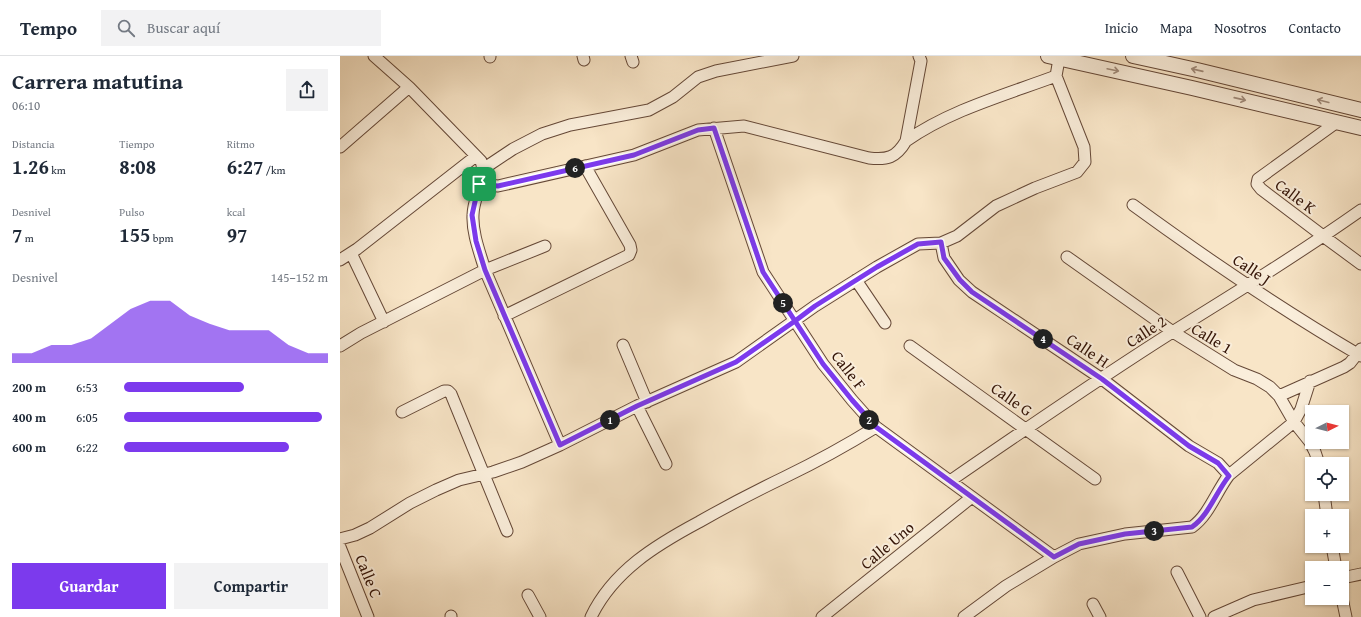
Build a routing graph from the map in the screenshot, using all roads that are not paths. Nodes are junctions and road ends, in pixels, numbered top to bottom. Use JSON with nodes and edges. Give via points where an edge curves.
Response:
{"nodes":[{"id":1,"x":374,"y":56,"type":"edge"},
{"id":2,"x":793,"y":56,"type":"edge"},
{"id":3,"x":919,"y":56,"type":"edge"},
{"id":4,"x":1134,"y":56,"type":"edge"},
{"id":5,"x":1054,"y":57,"type":"edge"},
{"id":6,"x":779,"y":58,"type":"edge"},
{"id":7,"x":1056,"y":76,"type":"junction"},
{"id":8,"x":408,"y":87,"type":"junction"},
{"id":9,"x":1361,"y":110,"type":"edge"},
{"id":10,"x":1337,"y":122,"type":"junction"},
{"id":11,"x":714,"y":128,"type":"junction"},
{"id":12,"x":1361,"y":128,"type":"edge"},
{"id":13,"x":906,"y":141,"type":"junction"},
{"id":14,"x":340,"y":147,"type":"edge"},
{"id":15,"x":476,"y":156,"type":"junction"},
{"id":16,"x":585,"y":166,"type":"junction"},
{"id":17,"x":483,"y":169,"type":"junction"},
{"id":18,"x":479,"y":184,"type":"junction"},
{"id":19,"x":1133,"y":205,"type":"dead end"},
{"id":20,"x":1361,"y":210,"type":"edge"},
{"id":21,"x":1323,"y":236,"type":"junction"},
{"id":22,"x":941,"y":242,"type":"junction"},
{"id":23,"x":544,"y":246,"type":"dead end"},
{"id":24,"x":351,"y":253,"type":"junction"},
{"id":25,"x":1067,"y":257,"type":"dead end"},
{"id":26,"x":340,"y":260,"type":"edge"},
{"id":27,"x":1361,"y":264,"type":"edge"},
{"id":28,"x":485,"y":270,"type":"junction"},
{"id":29,"x":856,"y":280,"type":"junction"},
{"id":30,"x":1248,"y":285,"type":"junction"},
{"id":31,"x":504,"y":316,"type":"junction"},
{"id":32,"x":795,"y":321,"type":"junction"},
{"id":33,"x":384,"y":322,"type":"junction"},
{"id":34,"x":885,"y":322,"type":"dead end"},
{"id":35,"x":1172,"y":332,"type":"junction"},
{"id":36,"x":623,"y":345,"type":"dead end"},
{"id":37,"x":340,"y":346,"type":"edge"},
{"id":38,"x":910,"y":346,"type":"dead end"},
{"id":39,"x":1360,"y":353,"type":"edge"},
{"id":40,"x":1102,"y":379,"type":"junction"},
{"id":41,"x":1310,"y":382,"type":"junction"},
{"id":42,"x":1279,"y":396,"type":"junction"},
{"id":43,"x":642,"y":404,"type":"junction"},
{"id":44,"x":402,"y":412,"type":"dead end"},
{"id":45,"x":1294,"y":422,"type":"junction"},
{"id":46,"x":876,"y":427,"type":"junction"},
{"id":47,"x":1026,"y":428,"type":"junction"},
{"id":48,"x":560,"y":445,"type":"junction"},
{"id":49,"x":1317,"y":457,"type":"edge"},
{"id":50,"x":666,"y":464,"type":"dead end"},
{"id":51,"x":485,"y":474,"type":"junction"},
{"id":52,"x":1229,"y":476,"type":"junction"},
{"id":53,"x":1095,"y":479,"type":"dead end"},
{"id":54,"x":950,"y":481,"type":"junction"},
{"id":55,"x":972,"y":497,"type":"junction"},
{"id":56,"x":507,"y":531,"type":"dead end"},
{"id":57,"x":340,"y":539,"type":"edge"},
{"id":58,"x":340,"y":547,"type":"edge"},
{"id":59,"x":1054,"y":557,"type":"junction"},
{"id":60,"x":1177,"y":572,"type":"dead end"},
{"id":61,"x":1361,"y":574,"type":"edge"},
{"id":62,"x":1349,"y":577,"type":"edge"},
{"id":63,"x":1305,"y":588,"type":"edge"},
{"id":64,"x":528,"y":595,"type":"dead end"},
{"id":65,"x":1093,"y":604,"type":"dead end"},
{"id":66,"x":1343,"y":605,"type":"edge"},
{"id":67,"x":368,"y":617,"type":"edge"},
{"id":68,"x":540,"y":617,"type":"edge"},
{"id":69,"x":591,"y":617,"type":"edge"},
{"id":70,"x":822,"y":617,"type":"edge"},
{"id":71,"x":964,"y":617,"type":"edge"},
{"id":72,"x":1100,"y":617,"type":"edge"},
{"id":73,"x":1200,"y":617,"type":"edge"},
{"id":74,"x":1214,"y":617,"type":"edge"},
{"id":75,"x":1346,"y":617,"type":"edge"}],
"edges":[{"from":1,"to":8,"type":"street"},
{"from":2,"to":6,"type":"street"},
{"from":3,"to":13,"type":"street","via":[[921,61]]},
{"from":9,"to":4,"type":"street","one_way":true},
{"from":5,"to":7,"type":"street"},
{"from":5,"to":10,"type":"street","one_way":true},
{"from":6,"to":17,"type":"street","via":[[698,77],[673,97],[650,110],[570,125],[542,134]]},
{"from":7,"to":13,"type":"street","via":[[971,107],[923,129]]},
{"from":7,"to":22,"type":"street","via":[[1084,147],[1085,162],[1077,172],[996,206],[957,236]]},
{"from":8,"to":14,"type":"street"},
{"from":8,"to":15,"type":"street"},
{"from":10,"to":12,"type":"street"},
{"from":10,"to":21,"type":"street","name":"Calle K","via":[[1258,179],[1257,184]]},
{"from":11,"to":13,"type":"street","via":[[744,126],[884,160],[900,151]]},
{"from":11,"to":16,"type":"street","via":[[698,130],[634,155]]},
{"from":11,"to":32,"type":"street","name":"Calle F","via":[[763,272]]},
{"from":15,"to":17,"type":"street","via":[[481,161]]},
{"from":15,"to":24,"type":"street"},
{"from":16,"to":18,"type":"street","via":[[498,186]]},
{"from":16,"to":31,"type":"street","via":[[630,245],[629,255]]},
{"from":17,"to":18,"type":"street"},
{"from":18,"to":28,"type":"street","via":[[472,215],[476,241]]},
{"from":19,"to":30,"type":"street","name":"Calle J"},
{"from":20,"to":21,"type":"street","name":"Calle 2"},
{"from":21,"to":27,"type":"street","name":"Calle K"},
{"from":21,"to":30,"type":"street","name":"Calle 2"},
{"from":22,"to":29,"type":"street","via":[[918,244]]},
{"from":22,"to":40,"type":"street","name":"Calle H","via":[[944,258],[972,292]]},
{"from":23,"to":28,"type":"street"},
{"from":24,"to":26,"type":"street"},
{"from":24,"to":33,"type":"street"},
{"from":25,"to":35,"type":"street","name":"Calle 1"},
{"from":28,"to":31,"type":"street"},
{"from":28,"to":33,"type":"street"},
{"from":29,"to":32,"type":"street"},
{"from":29,"to":34,"type":"street"},
{"from":30,"to":35,"type":"street","name":"Calle 2"},
{"from":30,"to":39,"type":"street","name":"Calle J","via":[[1336,342]]},
{"from":31,"to":48,"type":"street"},
{"from":32,"to":43,"type":"street","via":[[736,362]]},
{"from":32,"to":46,"type":"street","name":"Calle F","via":[[823,364]]},
{"from":33,"to":37,"type":"street"},
{"from":35,"to":40,"type":"street","name":"Calle 2"},
{"from":35,"to":42,"type":"street","name":"Calle 1","via":[[1234,370],[1264,383]]},
{"from":36,"to":43,"type":"street"},
{"from":38,"to":47,"type":"street","name":"Calle G"},
{"from":39,"to":41,"type":"street","via":[[1344,367]]},
{"from":40,"to":47,"type":"street","name":"Calle 2"},
{"from":40,"to":52,"type":"street","name":"Calle H","via":[[1189,446],[1218,463]]},
{"from":41,"to":42,"type":"street"},
{"from":41,"to":45,"type":"street"},
{"from":42,"to":45,"type":"street","name":"Calle 1"},
{"from":43,"to":48,"type":"street"},
{"from":43,"to":50,"type":"street"},
{"from":44,"to":51,"type":"street","via":[[448,391]]},
{"from":45,"to":49,"type":"street","name":"Calle 1","via":[[1310,442]]},
{"from":45,"to":52,"type":"street"},
{"from":46,"to":54,"type":"street","name":"Calle F"},
{"from":46,"to":69,"type":"street","via":[[840,449],[736,501],[654,548],[631,565],[609,588]]},
{"from":47,"to":53,"type":"street","name":"Calle G"},
{"from":47,"to":54,"type":"street","name":"Calle 2"},
{"from":48,"to":51,"type":"street","via":[[522,462]]},
{"from":51,"to":56,"type":"street"},
{"from":51,"to":57,"type":"street","via":[[459,480],[436,490],[370,528]]},
{"from":52,"to":59,"type":"street","via":[[1205,514],[1192,527],[1125,534],[1079,544]]},
{"from":54,"to":55,"type":"street","name":"Calle F"},
{"from":55,"to":59,"type":"street","name":"Calle F"},
{"from":55,"to":70,"type":"street","name":"Calle Uno"},
{"from":58,"to":67,"type":"street","name":"Calle C"},
{"from":59,"to":71,"type":"street","via":[[1006,586]]},
{"from":60,"to":73,"type":"street"},
{"from":61,"to":62,"type":"street"},
{"from":63,"to":74,"type":"street","via":[[1253,600]]},
{"from":64,"to":68,"type":"street"},
{"from":65,"to":72,"type":"street"},
{"from":66,"to":75,"type":"street"}]}
